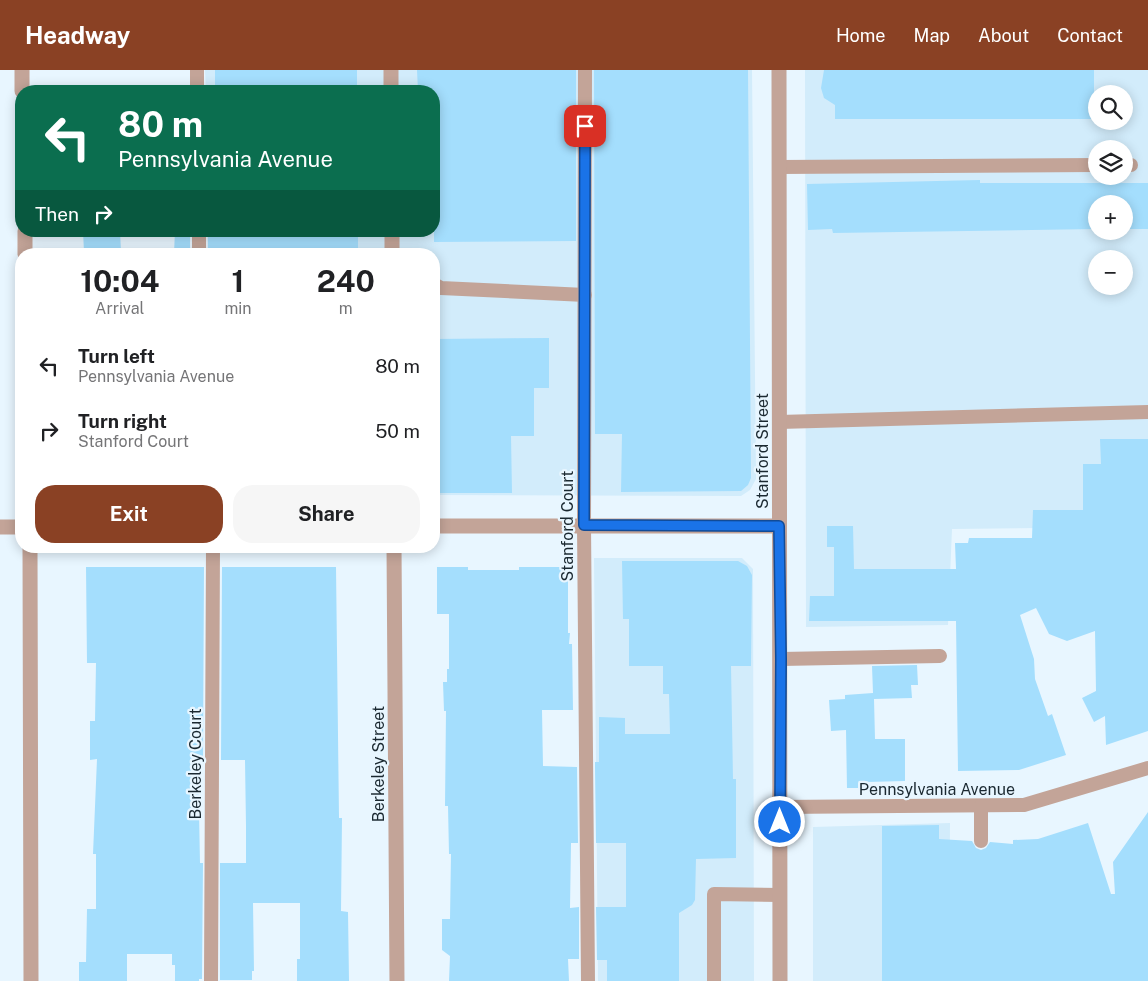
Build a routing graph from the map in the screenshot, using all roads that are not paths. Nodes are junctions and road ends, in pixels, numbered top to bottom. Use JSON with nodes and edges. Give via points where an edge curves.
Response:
{"nodes":[{"id":1,"x":22,"y":70,"type":"edge"},
{"id":2,"x":197,"y":70,"type":"edge"},
{"id":3,"x":391,"y":70,"type":"edge"},
{"id":4,"x":584,"y":70,"type":"edge"},
{"id":5,"x":779,"y":70,"type":"edge"},
{"id":6,"x":22,"y":85,"type":"edge"},
{"id":7,"x":197,"y":85,"type":"edge"},
{"id":8,"x":391,"y":85,"type":"edge"},
{"id":9,"x":1088,"y":165,"type":"edge"},
{"id":10,"x":779,"y":167,"type":"junction"},
{"id":11,"x":440,"y":287,"type":"edge"},
{"id":12,"x":585,"y":295,"type":"junction"},
{"id":13,"x":1148,"y":412,"type":"edge"},
{"id":14,"x":779,"y":422,"type":"junction"},
{"id":15,"x":584,"y":525,"type":"junction"},
{"id":16,"x":440,"y":526,"type":"edge"},
{"id":17,"x":779,"y":526,"type":"junction"},
{"id":18,"x":0,"y":527,"type":"edge"},
{"id":19,"x":15,"y":527,"type":"edge"},
{"id":20,"x":30,"y":553,"type":"edge"},
{"id":21,"x":214,"y":553,"type":"edge"},
{"id":22,"x":394,"y":553,"type":"edge"},
{"id":23,"x":940,"y":656,"type":"dead end"},
{"id":24,"x":781,"y":659,"type":"junction"},
{"id":25,"x":1148,"y":768,"type":"edge"},
{"id":26,"x":981,"y":806,"type":"junction"},
{"id":27,"x":780,"y":807,"type":"junction"},
{"id":28,"x":981,"y":842,"type":"dead end"},
{"id":29,"x":780,"y":895,"type":"junction"},
{"id":30,"x":31,"y":981,"type":"edge"},
{"id":31,"x":211,"y":981,"type":"edge"},
{"id":32,"x":397,"y":981,"type":"edge"},
{"id":33,"x":588,"y":981,"type":"edge"},
{"id":34,"x":714,"y":981,"type":"edge"},
{"id":35,"x":780,"y":981,"type":"edge"}],
"edges":[{"from":1,"to":6,"type":"street"},
{"from":2,"to":7,"type":"lane"},
{"from":3,"to":8,"type":"street"},
{"from":4,"to":12,"type":"lane","name":"Stanford Court"},
{"from":5,"to":10,"type":"street","name":"Stanford Street"},
{"from":9,"to":10,"type":"lane"},
{"from":10,"to":14,"type":"street","name":"Stanford Street"},
{"from":11,"to":12,"type":"lane"},
{"from":12,"to":15,"type":"lane","name":"Stanford Court"},
{"from":13,"to":14,"type":"lane"},
{"from":14,"to":17,"type":"street","name":"Stanford Street"},
{"from":15,"to":16,"type":"street"},
{"from":15,"to":17,"type":"street"},
{"from":15,"to":33,"type":"lane","name":"Stanford Court"},
{"from":17,"to":24,"type":"street","name":"Stanford Street"},
{"from":18,"to":19,"type":"street"},
{"from":20,"to":30,"type":"street"},
{"from":21,"to":31,"type":"lane","name":"Berkeley Court"},
{"from":22,"to":32,"type":"street","name":"Berkeley Street"},
{"from":23,"to":24,"type":"lane"},
{"from":24,"to":27,"type":"street","name":"Stanford Street"},
{"from":25,"to":26,"type":"lane","name":"Pennsylvania Avenue","via":[[1024,806]]},
{"from":26,"to":27,"type":"lane","name":"Pennsylvania Avenue"},
{"from":26,"to":28,"type":"lane"},
{"from":27,"to":29,"type":"street","name":"Stanford Street"},
{"from":29,"to":34,"type":"lane","via":[[714,894]]},
{"from":29,"to":35,"type":"street","name":"Stanford Street"}]}
